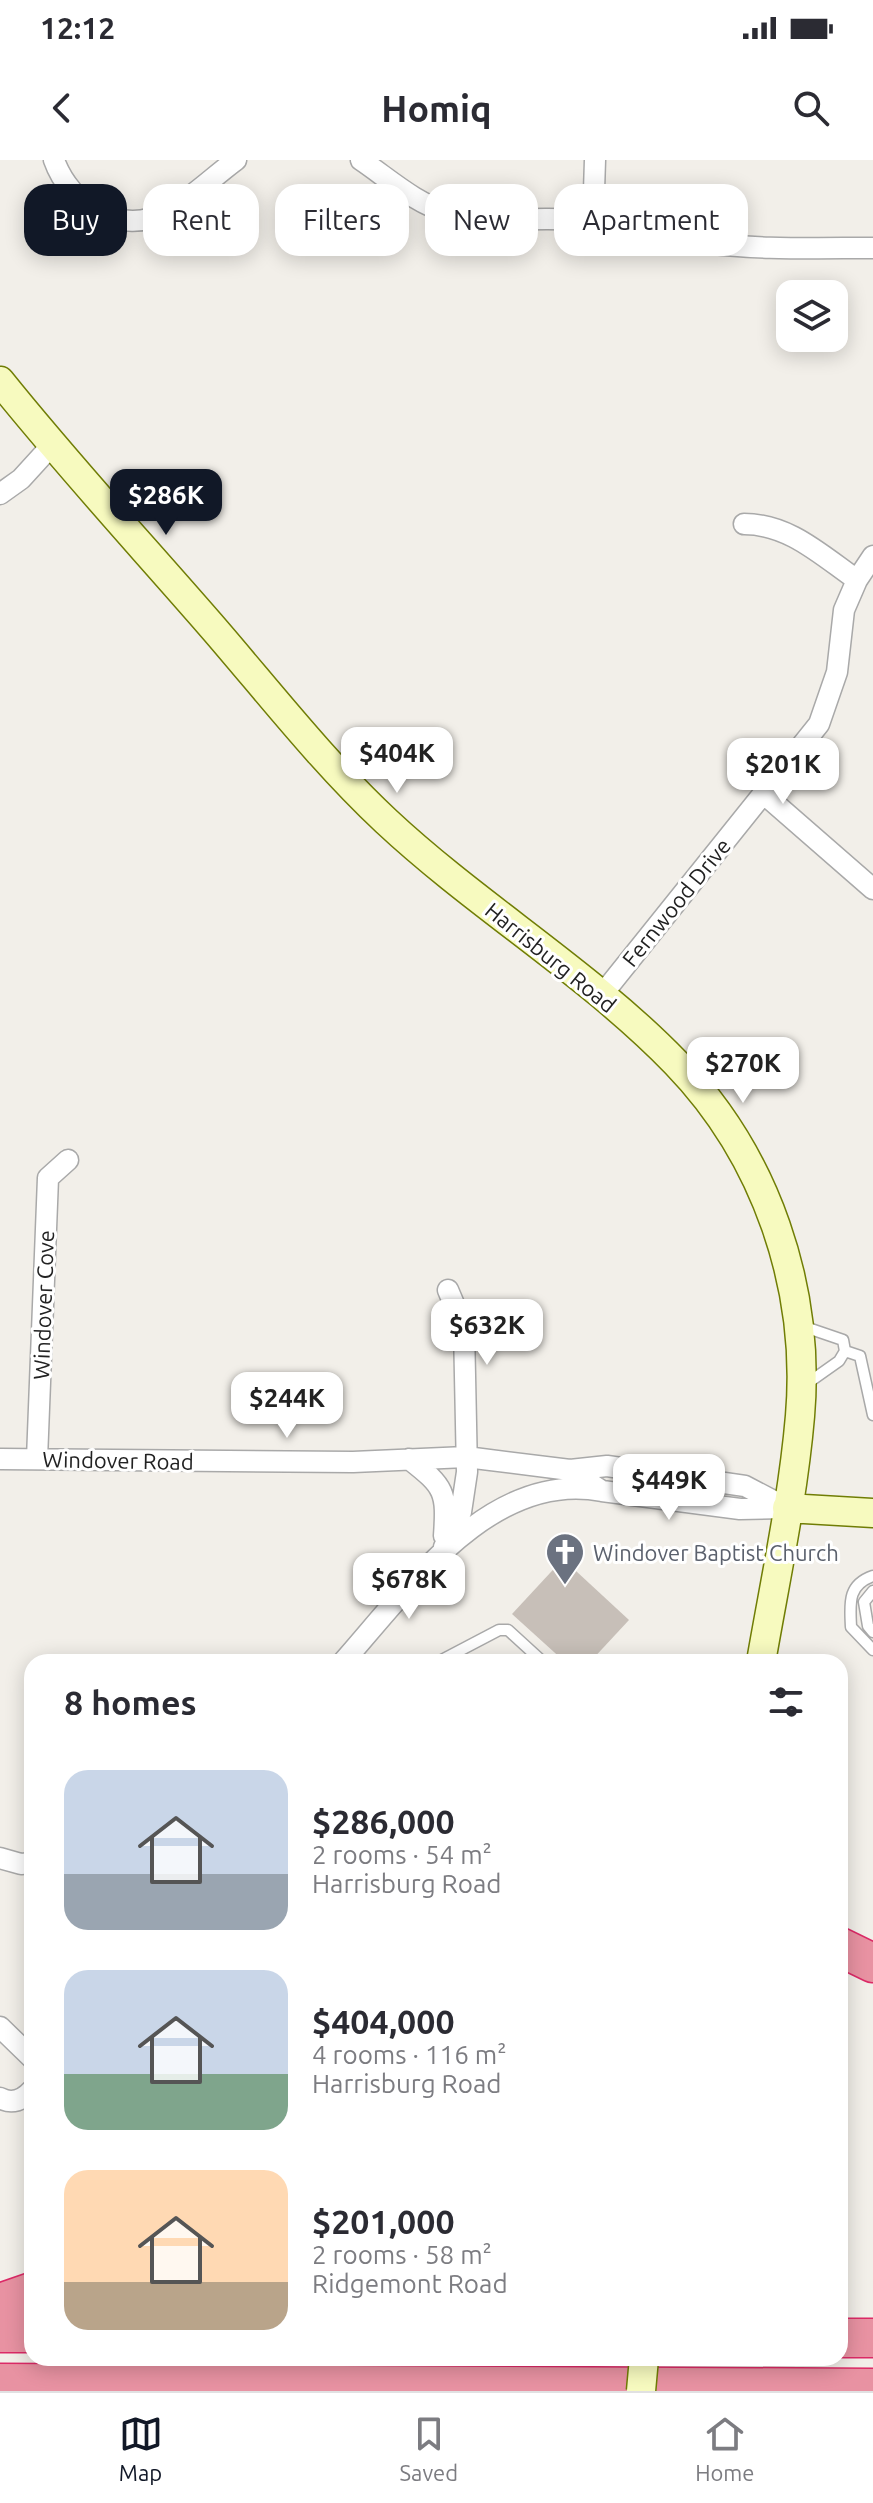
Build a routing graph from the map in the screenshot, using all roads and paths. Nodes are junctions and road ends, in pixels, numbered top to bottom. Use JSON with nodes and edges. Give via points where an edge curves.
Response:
{"nodes":[{"id":1,"x":54,"y":160,"type":"edge"},
{"id":2,"x":236,"y":160,"type":"edge"},
{"id":3,"x":361,"y":160,"type":"edge"},
{"id":4,"x":595,"y":160,"type":"edge"},
{"id":5,"x":594,"y":184,"type":"edge"},
{"id":6,"x":554,"y":221,"type":"edge"},
{"id":7,"x":748,"y":247,"type":"edge"},
{"id":8,"x":873,"y":248,"type":"edge"},
{"id":9,"x":0,"y":381,"type":"edge"},
{"id":10,"x":52,"y":445,"type":"junction"},
{"id":11,"x":0,"y":494,"type":"edge"},
{"id":12,"x":744,"y":524,"type":"dead end"},
{"id":13,"x":873,"y":556,"type":"edge"},
{"id":14,"x":857,"y":580,"type":"junction"},
{"id":15,"x":764,"y":794,"type":"junction"},
{"id":16,"x":873,"y":889,"type":"edge"},
{"id":17,"x":601,"y":996,"type":"junction"},
{"id":18,"x":68,"y":1160,"type":"dead end"},
{"id":19,"x":448,"y":1290,"type":"dead end"},
{"id":20,"x":798,"y":1324,"type":"junction"},
{"id":21,"x":845,"y":1351,"type":"junction"},
{"id":22,"x":800,"y":1389,"type":"junction"},
{"id":23,"x":873,"y":1415,"type":"edge"},
{"id":24,"x":466,"y":1457,"type":"junction"},
{"id":25,"x":0,"y":1459,"type":"edge"},
{"id":26,"x":37,"y":1459,"type":"junction"},
{"id":27,"x":409,"y":1459,"type":"junction"},
{"id":28,"x":570,"y":1470,"type":"junction"},
{"id":29,"x":602,"y":1491,"type":"junction"},
{"id":30,"x":787,"y":1508,"type":"junction"},
{"id":31,"x":873,"y":1513,"type":"edge"},
{"id":32,"x":443,"y":1550,"type":"junction"},
{"id":33,"x":873,"y":1576,"type":"edge"},
{"id":34,"x":873,"y":1591,"type":"edge"},
{"id":35,"x":873,"y":1632,"type":"edge"},
{"id":36,"x":873,"y":1650,"type":"edge"},
{"id":37,"x":353,"y":1654,"type":"edge"},
{"id":38,"x":453,"y":1654,"type":"edge"},
{"id":39,"x":534,"y":1654,"type":"edge"},
{"id":40,"x":762,"y":1654,"type":"edge"},
{"id":41,"x":0,"y":1858,"type":"edge"},
{"id":42,"x":24,"y":1864,"type":"edge"},
{"id":43,"x":848,"y":1951,"type":"edge"},
{"id":44,"x":873,"y":1963,"type":"edge"},
{"id":45,"x":0,"y":2027,"type":"edge"},
{"id":46,"x":24,"y":2050,"type":"edge"},
{"id":47,"x":24,"y":2097,"type":"edge"},
{"id":48,"x":0,"y":2098,"type":"edge"},
{"id":49,"x":24,"y":2295,"type":"edge"},
{"id":50,"x":0,"y":2303,"type":"edge"},
{"id":51,"x":0,"y":2333,"type":"edge"},
{"id":52,"x":24,"y":2333,"type":"edge"},
{"id":53,"x":848,"y":2338,"type":"edge"},
{"id":54,"x":873,"y":2338,"type":"edge"},
{"id":55,"x":643,"y":2366,"type":"edge"},
{"id":56,"x":0,"y":2383,"type":"edge"},
{"id":57,"x":873,"y":2388,"type":"edge"},
{"id":58,"x":641,"y":2391,"type":"edge"}],
"edges":[{"from":1,"to":2,"type":"street","via":[[62,181],[79,200],[122,219],[166,212]]},
{"from":3,"to":6,"type":"street","via":[[446,213],[471,219]]},
{"from":4,"to":5,"type":"street"},
{"from":7,"to":8,"type":"street"},
{"from":9,"to":10,"type":"main road","name":"Harrisburg Road"},
{"from":10,"to":11,"type":"street"},
{"from":10,"to":17,"type":"main road","name":"Harrisburg Road","via":[[358,793],[457,882]]},
{"from":12,"to":14,"type":"street","via":[[785,531]]},
{"from":13,"to":14,"type":"street","name":"Fernwood Drive"},
{"from":14,"to":15,"type":"street","name":"Fernwood Drive","via":[[844,610],[837,672],[819,724]]},
{"from":15,"to":16,"type":"street"},
{"from":15,"to":17,"type":"street","name":"Fernwood Drive"},
{"from":17,"to":20,"type":"main road","name":"Harrisburg Road","via":[[677,1064],[740,1148],[776,1223]]},
{"from":18,"to":26,"type":"street","name":"Windover Cove","via":[[48,1178]]},
{"from":19,"to":24,"type":"street","via":[[464,1328]]},
{"from":20,"to":21,"type":"lane","via":[[843,1340]]},
{"from":20,"to":22,"type":"main road","name":"Harrisburg Road"},
{"from":21,"to":22,"type":"lane"},
{"from":21,"to":23,"type":"lane","via":[[860,1356]]},
{"from":22,"to":30,"type":"main road","name":"Harrisburg Road"},
{"from":24,"to":27,"type":"street","name":"Windover Road"},
{"from":24,"to":28,"type":"street","name":"Windover Road"},
{"from":24,"to":32,"type":"street","via":[[461,1512]]},
{"from":25,"to":26,"type":"street","name":"Windover Road"},
{"from":26,"to":27,"type":"street","name":"Windover Road"},
{"from":27,"to":32,"type":"street","via":[[433,1478],[446,1502]]},
{"from":28,"to":29,"type":"street","name":"Windover Road"},
{"from":28,"to":30,"type":"street","name":"Windover Road","via":[[607,1466],[745,1486]]},
{"from":29,"to":30,"type":"street","name":"Windover Road","via":[[740,1509]]},
{"from":29,"to":32,"type":"street","via":[[550,1491],[509,1505]]},
{"from":30,"to":31,"type":"main road","name":"Windover Road"},
{"from":30,"to":40,"type":"main road","name":"Harrisburg Road"},
{"from":32,"to":37,"type":"street"},
{"from":33,"to":36,"type":"lane","via":[[856,1585],[850,1598],[851,1627]]},
{"from":34,"to":35,"type":"lane","via":[[864,1602]]},
{"from":38,"to":39,"type":"lane","via":[[499,1630],[508,1630]]},
{"from":41,"to":42,"type":"street"},
{"from":43,"to":44,"type":"highway"},
{"from":45,"to":46,"type":"street"},
{"from":47,"to":48,"type":"street","via":[[11,2102]]},
{"from":49,"to":50,"type":"highway"},
{"from":51,"to":52,"type":"highway"},
{"from":53,"to":54,"type":"highway"},
{"from":55,"to":58,"type":"main road","bridge":true},
{"from":56,"to":57,"type":"highway"}]}
